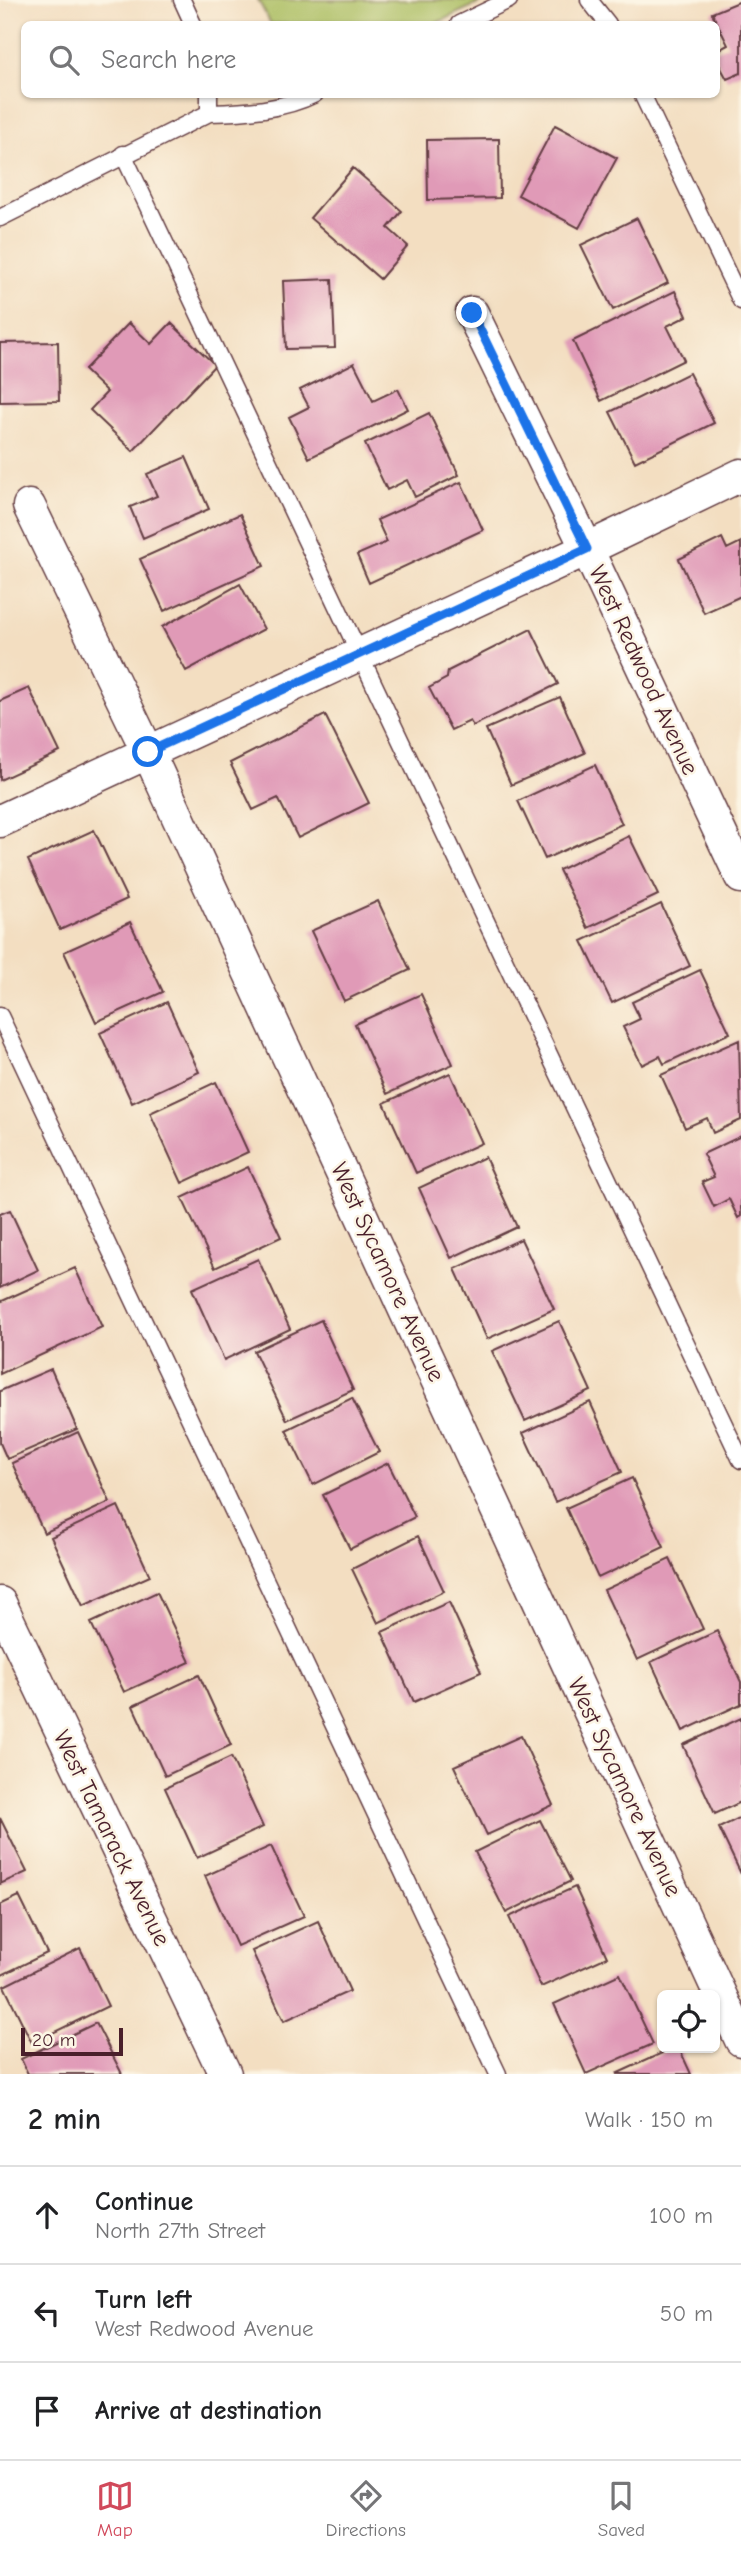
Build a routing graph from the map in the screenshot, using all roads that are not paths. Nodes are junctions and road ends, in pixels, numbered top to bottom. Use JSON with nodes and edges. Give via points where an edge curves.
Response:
{"nodes":[{"id":1,"x":181,"y":0,"type":"edge"},
{"id":2,"x":509,"y":0,"type":"edge"},
{"id":3,"x":589,"y":0,"type":"edge"},
{"id":4,"x":192,"y":21,"type":"edge"},
{"id":5,"x":465,"y":21,"type":"edge"},
{"id":6,"x":606,"y":21,"type":"edge"},
{"id":7,"x":209,"y":98,"type":"edge"},
{"id":8,"x":308,"y":98,"type":"edge"},
{"id":9,"x":644,"y":98,"type":"edge"},
{"id":10,"x":209,"y":113,"type":"junction"},
{"id":11,"x":123,"y":155,"type":"junction"},
{"id":12,"x":0,"y":218,"type":"edge"},
{"id":13,"x":741,"y":301,"type":"edge"},
{"id":14,"x":472,"y":313,"type":"dead end"},
{"id":15,"x":741,"y":475,"type":"edge"},
{"id":16,"x":29,"y":506,"type":"dead end"},
{"id":17,"x":587,"y":549,"type":"junction"},
{"id":18,"x":360,"y":654,"type":"junction"},
{"id":19,"x":148,"y":752,"type":"junction"},
{"id":20,"x":0,"y":821,"type":"edge"},
{"id":21,"x":741,"y":877,"type":"edge"},
{"id":22,"x":0,"y":1016,"type":"edge"},
{"id":23,"x":741,"y":1460,"type":"edge"},
{"id":24,"x":0,"y":1602,"type":"edge"},
{"id":25,"x":741,"y":2040,"type":"edge"},
{"id":26,"x":225,"y":2074,"type":"edge"},
{"id":27,"x":498,"y":2074,"type":"edge"}],
"edges":[{"from":1,"to":4,"type":"lane"},
{"from":2,"to":5,"type":"lane"},
{"from":3,"to":6,"type":"lane"},
{"from":7,"to":10,"type":"lane"},
{"from":8,"to":10,"type":"lane","via":[[251,111]]},
{"from":9,"to":13,"type":"lane"},
{"from":10,"to":11,"type":"lane"},
{"from":11,"to":12,"type":"lane"},
{"from":11,"to":18,"type":"lane"},
{"from":14,"to":17,"type":"street","name":"West Redwood Avenue"},
{"from":15,"to":17,"type":"street"},
{"from":16,"to":19,"type":"street","name":"West Sycamore Avenue"},
{"from":17,"to":18,"type":"street"},
{"from":17,"to":21,"type":"street","name":"West Redwood Avenue"},
{"from":18,"to":19,"type":"street"},
{"from":18,"to":23,"type":"lane"},
{"from":19,"to":20,"type":"street"},
{"from":19,"to":25,"type":"street","name":"West Sycamore Avenue"},
{"from":22,"to":27,"type":"lane"},
{"from":24,"to":26,"type":"street","name":"West Tamarack Avenue"}]}
